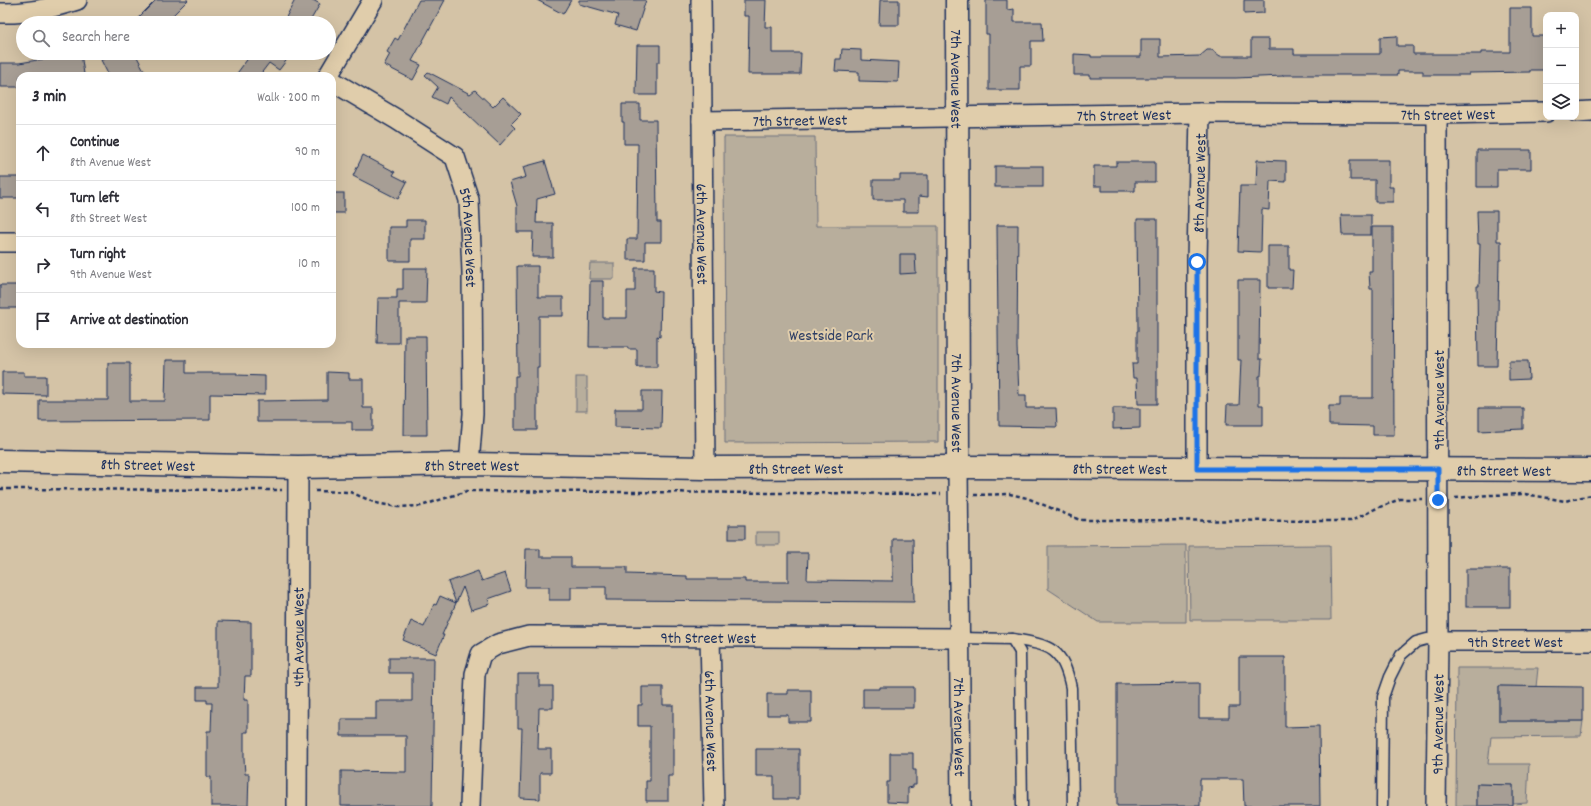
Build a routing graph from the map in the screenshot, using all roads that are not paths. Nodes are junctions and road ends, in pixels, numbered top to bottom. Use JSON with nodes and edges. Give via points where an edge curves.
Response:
{"nodes":[{"id":1,"x":78,"y":0,"type":"edge"},
{"id":2,"x":373,"y":0,"type":"edge"},
{"id":3,"x":701,"y":0,"type":"edge"},
{"id":4,"x":957,"y":0,"type":"edge"},
{"id":5,"x":0,"y":13,"type":"edge"},
{"id":6,"x":330,"y":72,"type":"edge"},
{"id":7,"x":336,"y":83,"type":"edge"},
{"id":8,"x":1591,"y":111,"type":"edge"},
{"id":9,"x":1543,"y":112,"type":"edge"},
{"id":10,"x":1579,"y":112,"type":"edge"},
{"id":11,"x":1200,"y":113,"type":"junction"},
{"id":12,"x":1437,"y":114,"type":"junction"},
{"id":13,"x":958,"y":117,"type":"junction"},
{"id":14,"x":702,"y":121,"type":"junction"},
{"id":15,"x":0,"y":242,"type":"edge"},
{"id":16,"x":16,"y":242,"type":"edge"},
{"id":17,"x":0,"y":461,"type":"edge"},
{"id":18,"x":469,"y":464,"type":"junction"},
{"id":19,"x":298,"y":467,"type":"junction"},
{"id":20,"x":958,"y":467,"type":"junction"},
{"id":21,"x":705,"y":468,"type":"junction"},
{"id":22,"x":1197,"y":469,"type":"junction"},
{"id":23,"x":1438,"y":469,"type":"junction"},
{"id":24,"x":1591,"y":470,"type":"edge"},
{"id":25,"x":710,"y":637,"type":"junction"},
{"id":26,"x":959,"y":638,"type":"junction"},
{"id":27,"x":1012,"y":639,"type":"junction"},
{"id":28,"x":1438,"y":641,"type":"junction"},
{"id":29,"x":1591,"y":641,"type":"edge"},
{"id":30,"x":297,"y":806,"type":"edge"},
{"id":31,"x":470,"y":806,"type":"edge"},
{"id":32,"x":714,"y":806,"type":"edge"},
{"id":33,"x":961,"y":806,"type":"edge"},
{"id":34,"x":1022,"y":806,"type":"edge"},
{"id":35,"x":1073,"y":806,"type":"edge"},
{"id":36,"x":1382,"y":806,"type":"edge"},
{"id":37,"x":1436,"y":806,"type":"edge"}],
"edges":[{"from":1,"to":5,"type":"street","via":[[56,7],[12,14]]},
{"from":2,"to":6,"type":"street"},
{"from":3,"to":14,"type":"street","name":"6th Avenue West"},
{"from":4,"to":13,"type":"street","name":"7th Avenue West"},
{"from":7,"to":18,"type":"street","name":"5th Avenue West","via":[[455,156],[469,200],[473,414]]},
{"from":8,"to":10,"type":"street"},
{"from":9,"to":12,"type":"street","name":"7th Street West"},
{"from":11,"to":12,"type":"street","name":"7th Street West"},
{"from":11,"to":13,"type":"street","name":"7th Street West"},
{"from":11,"to":22,"type":"street","name":"8th Avenue West"},
{"from":12,"to":23,"type":"street","name":"9th Avenue West"},
{"from":13,"to":14,"type":"street","name":"7th Street West"},
{"from":13,"to":20,"type":"street","name":"7th Avenue West"},
{"from":14,"to":21,"type":"street","name":"6th Avenue West"},
{"from":15,"to":16,"type":"street"},
{"from":17,"to":19,"type":"street","name":"8th Street West"},
{"from":18,"to":19,"type":"street","name":"8th Street West"},
{"from":18,"to":21,"type":"street","name":"8th Street West"},
{"from":19,"to":30,"type":"street","name":"4th Avenue West"},
{"from":20,"to":21,"type":"street","name":"8th Street West"},
{"from":20,"to":22,"type":"street","name":"8th Street West"},
{"from":20,"to":26,"type":"street","name":"7th Avenue West"},
{"from":22,"to":23,"type":"street","name":"8th Street West"},
{"from":23,"to":24,"type":"street","name":"8th Street West"},
{"from":23,"to":28,"type":"street","name":"9th Avenue West"},
{"from":25,"to":26,"type":"street","name":"9th Street West"},
{"from":25,"to":31,"type":"street","name":"9th Street West","via":[[529,636],[498,644],[481,654],[475,674]]},
{"from":25,"to":32,"type":"street","name":"6th Avenue West"},
{"from":26,"to":27,"type":"lane"},
{"from":26,"to":33,"type":"street","name":"7th Avenue West"},
{"from":27,"to":34,"type":"lane","via":[[1020,652]]},
{"from":27,"to":35,"type":"lane","via":[[1035,642],[1047,648],[1060,656],[1067,670],[1071,688]]},
{"from":28,"to":29,"type":"street","name":"9th Street West"},
{"from":28,"to":36,"type":"lane","via":[[1427,639],[1416,642],[1401,655],[1383,697]]},
{"from":28,"to":37,"type":"street","name":"9th Avenue West"}]}
